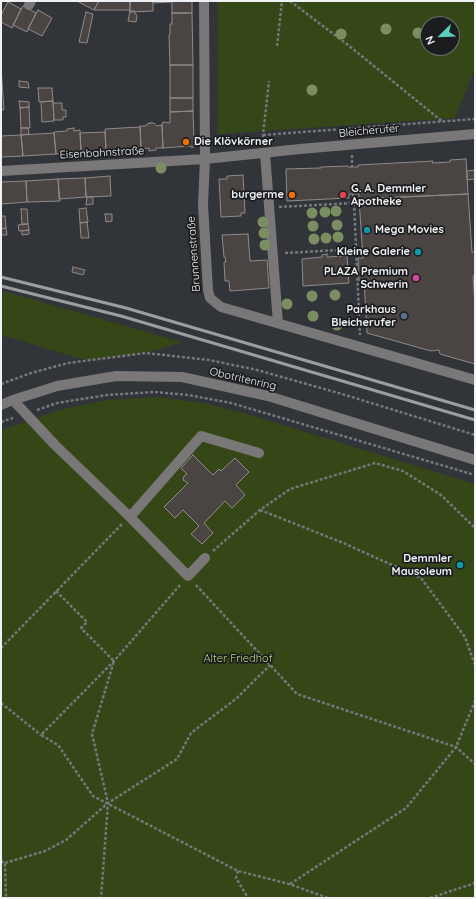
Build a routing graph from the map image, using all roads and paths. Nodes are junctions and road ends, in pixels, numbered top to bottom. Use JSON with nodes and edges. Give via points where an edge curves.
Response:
{"nodes":[{"id":1,"x":204,"y":1,"type":"edge"},
{"id":2,"x":282,"y":1,"type":"edge"},
{"id":3,"x":290,"y":1,"type":"edge"},
{"id":4,"x":277,"y":46,"type":"dead end"},
{"id":5,"x":269,"y":81,"type":"dead end"},
{"id":6,"x":475,"y":119,"type":"edge"},
{"id":7,"x":443,"y":122,"type":"junction"},
{"id":8,"x":475,"y":134,"type":"edge"},
{"id":9,"x":263,"y":135,"type":"junction"},
{"id":10,"x":265,"y":153,"type":"junction"},
{"id":11,"x":205,"y":159,"type":"junction"},
{"id":12,"x":1,"y":172,"type":"edge"},
{"id":13,"x":354,"y":194,"type":"dead end"},
{"id":14,"x":354,"y":203,"type":"junction"},
{"id":15,"x":269,"y":207,"type":"junction"},
{"id":16,"x":356,"y":248,"type":"junction"},
{"id":17,"x":273,"y":254,"type":"junction"},
{"id":18,"x":278,"y":324,"type":"junction"},
{"id":19,"x":360,"y":347,"type":"junction"},
{"id":20,"x":475,"y":380,"type":"edge"},
{"id":21,"x":13,"y":400,"type":"junction"},
{"id":22,"x":1,"y":405,"type":"edge"},
{"id":23,"x":26,"y":413,"type":"junction"},
{"id":24,"x":1,"y":422,"type":"edge"},
{"id":25,"x":259,"y":453,"type":"dead end"},
{"id":26,"x":475,"y":460,"type":"edge"},
{"id":27,"x":475,"y":475,"type":"edge"},
{"id":28,"x":260,"y":510,"type":"junction"},
{"id":29,"x":130,"y":517,"type":"junction"},
{"id":30,"x":475,"y":528,"type":"edge"},
{"id":31,"x":205,"y":558,"type":"joint"},
{"id":32,"x":188,"y":576,"type":"junction"},
{"id":33,"x":56,"y":591,"type":"junction"},
{"id":34,"x":1,"y":648,"type":"edge"},
{"id":35,"x":114,"y":661,"type":"junction"},
{"id":36,"x":270,"y":665,"type":"junction"},
{"id":37,"x":475,"y":665,"type":"edge"},
{"id":38,"x":475,"y":701,"type":"edge"},
{"id":39,"x":1,"y":703,"type":"edge"},
{"id":40,"x":41,"y":735,"type":"junction"},
{"id":41,"x":456,"y":747,"type":"junction"},
{"id":42,"x":475,"y":764,"type":"edge"},
{"id":43,"x":108,"y":803,"type":"junction"},
{"id":44,"x":1,"y":861,"type":"edge"},
{"id":45,"x":5,"y":863,"type":"junction"},
{"id":46,"x":238,"y":871,"type":"junction"},
{"id":47,"x":289,"y":884,"type":"junction"},
{"id":48,"x":475,"y":884,"type":"edge"},
{"id":49,"x":320,"y":897,"type":"edge"},
{"id":50,"x":6,"y":898,"type":"edge"},
{"id":51,"x":101,"y":898,"type":"edge"},
{"id":52,"x":248,"y":898,"type":"edge"},
{"id":53,"x":328,"y":898,"type":"edge"},
{"id":54,"x":430,"y":898,"type":"edge"}],
"edges":[{"from":1,"to":11,"type":"street","name":"Brunnenstraße"},
{"from":2,"to":4,"type":"path"},
{"from":3,"to":7,"type":"path"},
{"from":5,"to":9,"type":"path"},
{"from":6,"to":7,"type":"path"},
{"from":7,"to":9,"type":"path"},
{"from":8,"to":10,"type":"street","name":"Bleicherufer"},
{"from":9,"to":10,"type":"path"},
{"from":10,"to":11,"type":"street","name":"Bleicherufer"},
{"from":10,"to":15,"type":"street"},
{"from":11,"to":12,"type":"street","name":"Eisenbahnstraße"},
{"from":11,"to":18,"type":"street","name":"Brunnenstraße","via":[[203,205],[210,298],[220,306]]},
{"from":13,"to":14,"type":"path"},
{"from":14,"to":15,"type":"path"},
{"from":14,"to":16,"type":"path"},
{"from":15,"to":17,"type":"street"},
{"from":16,"to":17,"type":"path"},
{"from":16,"to":19,"type":"path"},
{"from":17,"to":18,"type":"street"},
{"from":18,"to":19,"type":"street","name":"Brunnenstraße"},
{"from":19,"to":20,"type":"street","name":"Brunnenstraße"},
{"from":21,"to":22,"type":"street","name":"Obotritenring"},
{"from":21,"to":23,"type":"street"},
{"from":21,"to":26,"type":"street","name":"Obotritenring","via":[[57,386],[116,376],[182,376],[268,396]]},
{"from":23,"to":24,"type":"path"},
{"from":23,"to":27,"type":"path","via":[[57,403],[106,394],[154,392],[188,395],[231,403]]},
{"from":23,"to":29,"type":"street","via":[[55,445]]},
{"from":25,"to":29,"type":"street","via":[[201,436]]},
{"from":28,"to":30,"type":"path","via":[[290,489],[375,463],[403,471],[441,495]]},
{"from":28,"to":31,"type":"path"},
{"from":28,"to":37,"type":"path","via":[[341,542],[421,578],[464,637]]},
{"from":29,"to":32,"type":"street"},
{"from":29,"to":33,"type":"path"},
{"from":31,"to":32,"type":"street"},
{"from":32,"to":35,"type":"path"},
{"from":32,"to":36,"type":"path"},
{"from":33,"to":34,"type":"path"},
{"from":33,"to":35,"type":"path","via":[[87,622],[81,628]]},
{"from":35,"to":40,"type":"path"},
{"from":35,"to":43,"type":"path","via":[[92,734]]},
{"from":36,"to":41,"type":"path","via":[[297,694]]},
{"from":36,"to":43,"type":"path","via":[[237,698],[191,733],[177,759]]},
{"from":38,"to":41,"type":"path"},
{"from":39,"to":40,"type":"path"},
{"from":40,"to":43,"type":"path","via":[[58,745],[93,796]]},
{"from":41,"to":42,"type":"path"},
{"from":41,"to":47,"type":"path","via":[[406,808]]},
{"from":43,"to":45,"type":"path","via":[[66,840],[45,851]]},
{"from":43,"to":46,"type":"path"},
{"from":43,"to":51,"type":"path"},
{"from":44,"to":45,"type":"path"},
{"from":45,"to":50,"type":"path"},
{"from":46,"to":47,"type":"path"},
{"from":46,"to":52,"type":"path","via":[[236,878]]},
{"from":47,"to":49,"type":"path"},
{"from":48,"to":54,"type":"path"},
{"from":49,"to":53,"type":"path"}]}
